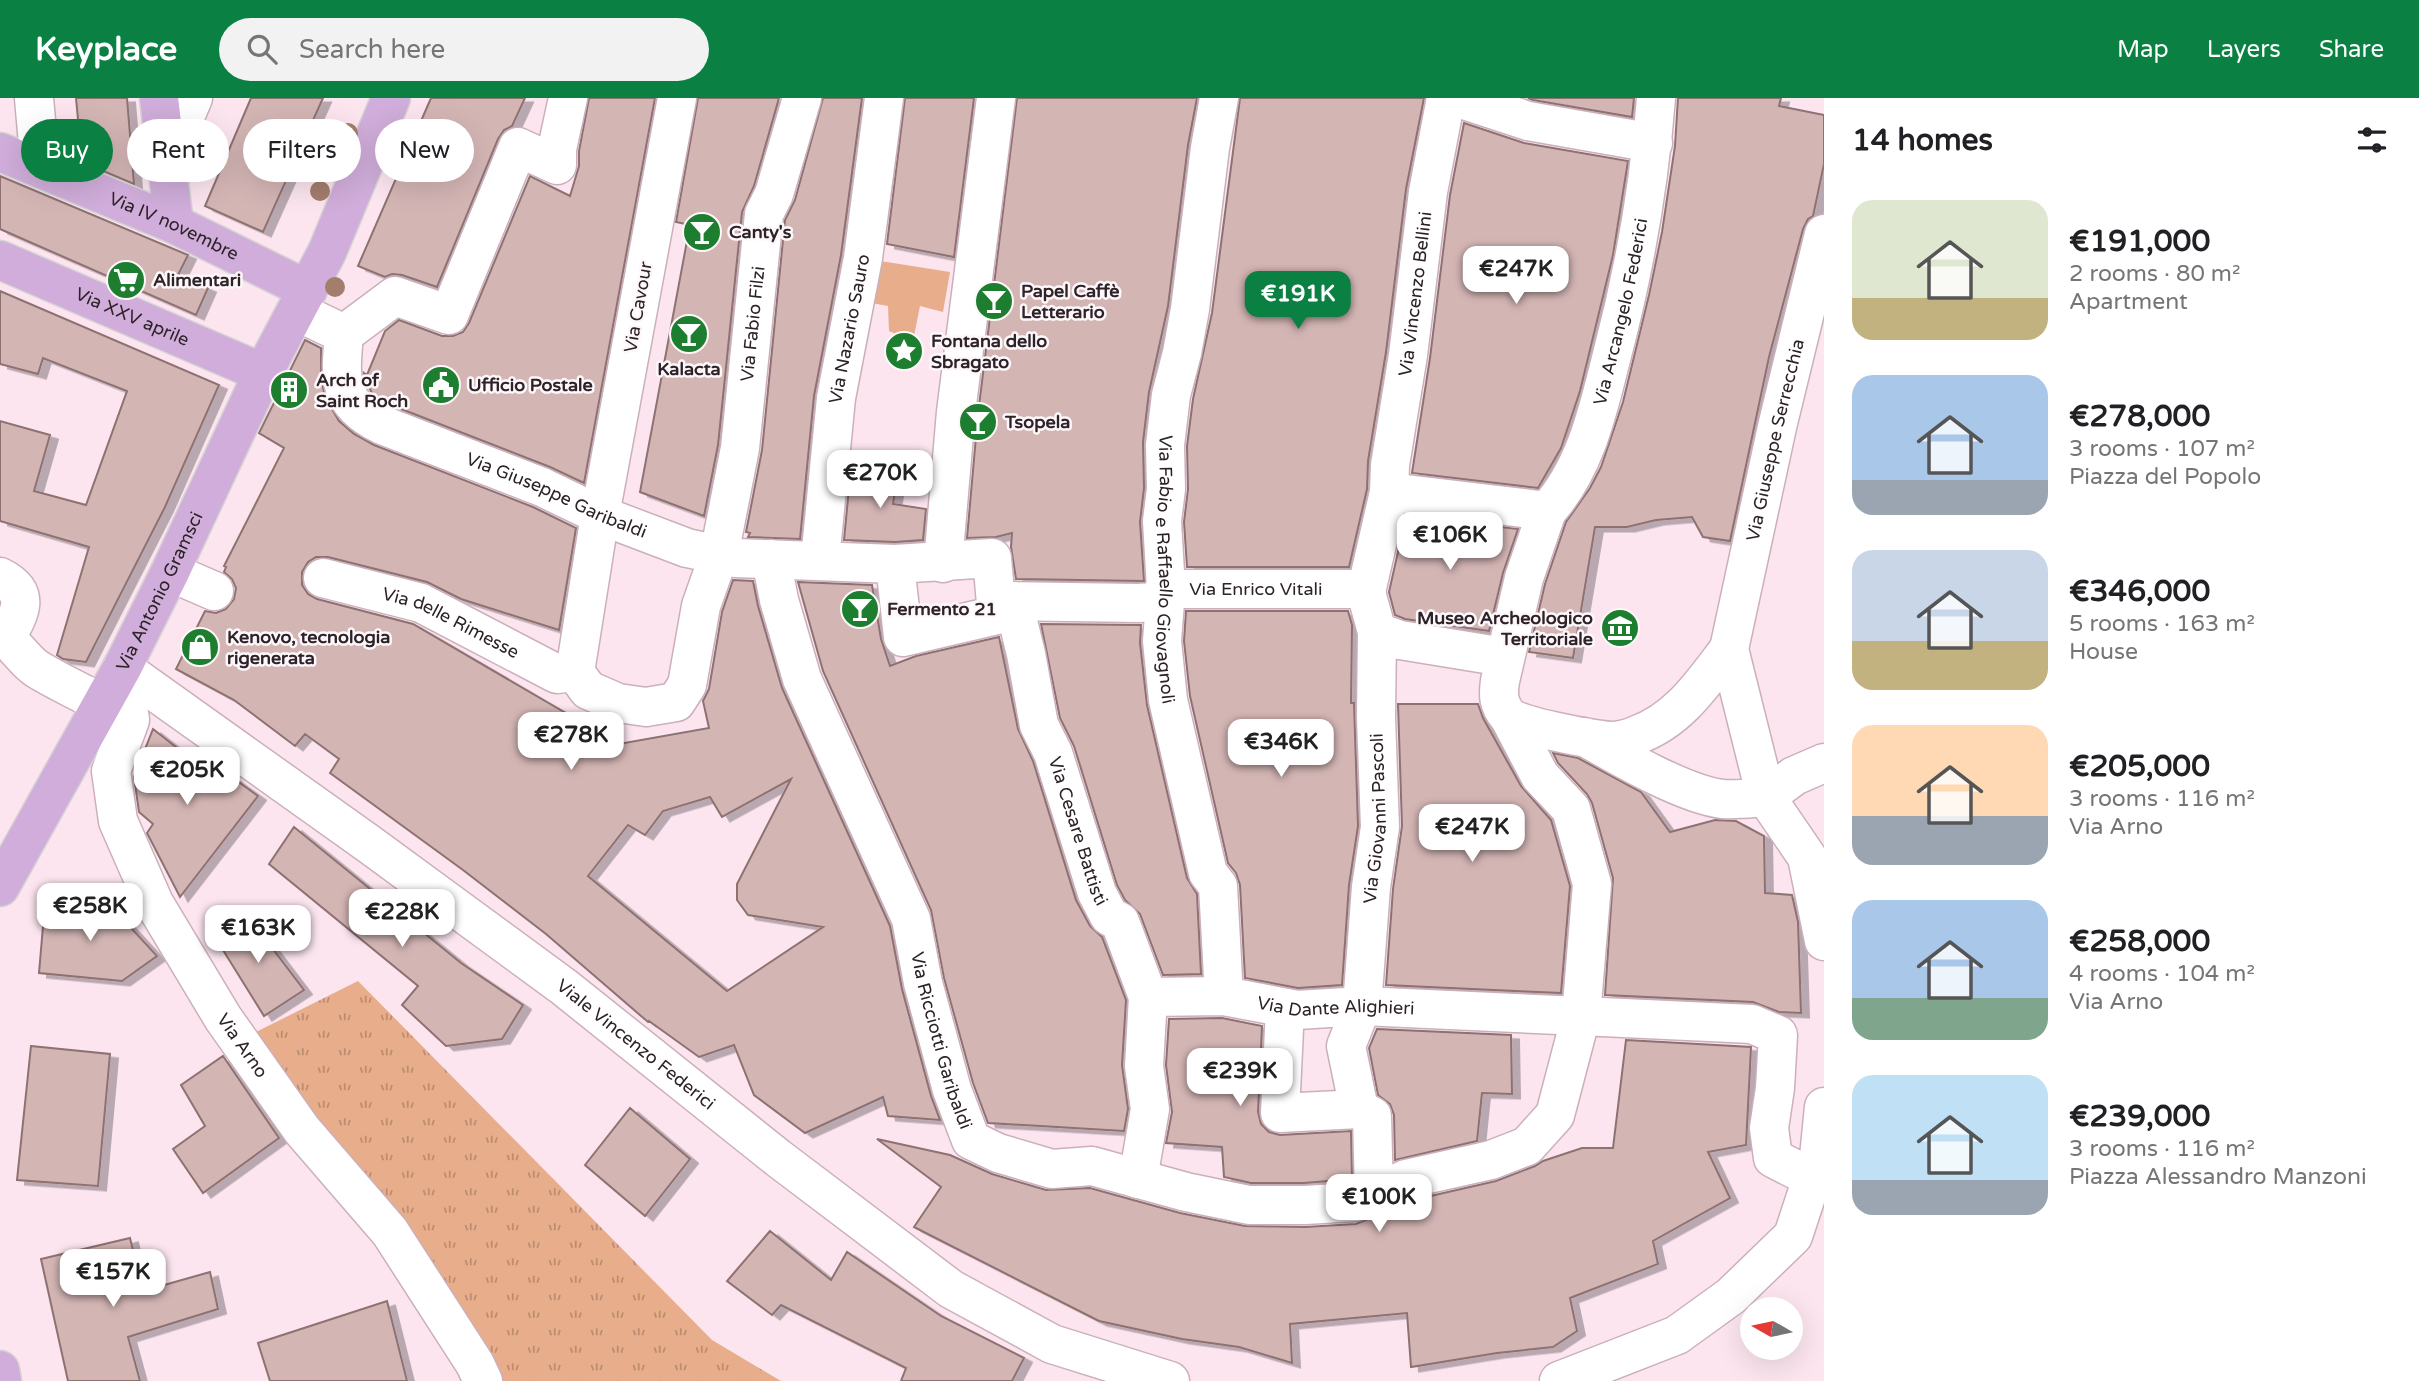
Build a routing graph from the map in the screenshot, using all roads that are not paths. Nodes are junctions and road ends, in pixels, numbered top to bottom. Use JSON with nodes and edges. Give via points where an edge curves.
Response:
{"nodes":[{"id":1,"x":34,"y":98,"type":"edge"},
{"id":2,"x":159,"y":98,"type":"edge"},
{"id":3,"x":193,"y":98,"type":"edge"},
{"id":4,"x":391,"y":98,"type":"edge"},
{"id":5,"x":568,"y":98,"type":"edge"},
{"id":6,"x":677,"y":98,"type":"edge"},
{"id":7,"x":802,"y":98,"type":"edge"},
{"id":8,"x":884,"y":98,"type":"edge"},
{"id":9,"x":996,"y":98,"type":"edge"},
{"id":10,"x":1219,"y":98,"type":"edge"},
{"id":11,"x":1446,"y":98,"type":"edge"},
{"id":12,"x":1458,"y":98,"type":"edge"},
{"id":13,"x":1656,"y":98,"type":"edge"},
{"id":14,"x":36,"y":119,"type":"edge"},
{"id":15,"x":161,"y":119,"type":"edge"},
{"id":16,"x":184,"y":119,"type":"edge"},
{"id":17,"x":1653,"y":143,"type":"junction"},
{"id":18,"x":0,"y":152,"type":"edge"},
{"id":19,"x":21,"y":159,"type":"edge"},
{"id":20,"x":77,"y":182,"type":"edge"},
{"id":21,"x":169,"y":182,"type":"edge"},
{"id":22,"x":174,"y":224,"type":"junction"},
{"id":23,"x":1824,"y":234,"type":"edge"},
{"id":24,"x":0,"y":260,"type":"edge"},
{"id":25,"x":302,"y":301,"type":"junction"},
{"id":26,"x":344,"y":334,"type":"junction"},
{"id":27,"x":263,"y":373,"type":"junction"},
{"id":28,"x":1389,"y":492,"type":"junction"},
{"id":29,"x":1547,"y":511,"type":"junction"},
{"id":30,"x":600,"y":515,"type":"junction"},
{"id":31,"x":719,"y":555,"type":"junction"},
{"id":32,"x":771,"y":559,"type":"junction"},
{"id":33,"x":820,"y":560,"type":"junction"},
{"id":34,"x":943,"y":563,"type":"junction"},
{"id":35,"x":894,"y":564,"type":"junction"},
{"id":36,"x":170,"y":572,"type":"junction"},
{"id":37,"x":0,"y":577,"type":"edge"},
{"id":38,"x":323,"y":578,"type":"dead end"},
{"id":39,"x":1166,"y":590,"type":"junction"},
{"id":40,"x":1359,"y":590,"type":"junction"},
{"id":41,"x":214,"y":591,"type":"dead end"},
{"id":42,"x":1005,"y":601,"type":"junction"},
{"id":43,"x":1377,"y":632,"type":"junction"},
{"id":44,"x":3,"y":636,"type":"edge"},
{"id":45,"x":1729,"y":649,"type":"junction"},
{"id":46,"x":1504,"y":657,"type":"junction"},
{"id":47,"x":122,"y":668,"type":"junction"},
{"id":48,"x":575,"y":672,"type":"junction"},
{"id":49,"x":102,"y":704,"type":"junction"},
{"id":50,"x":1509,"y":718,"type":"junction"},
{"id":51,"x":1585,"y":737,"type":"junction"},
{"id":52,"x":1824,"y":763,"type":"edge"},
{"id":53,"x":1766,"y":797,"type":"junction"},
{"id":54,"x":0,"y":887,"type":"edge"},
{"id":55,"x":1824,"y":941,"type":"edge"},
{"id":56,"x":1148,"y":996,"type":"junction"},
{"id":57,"x":1224,"y":996,"type":"junction"},
{"id":58,"x":1362,"y":1006,"type":"junction"},
{"id":59,"x":1285,"y":1008,"type":"junction"},
{"id":60,"x":1597,"y":1017,"type":"junction"},
{"id":61,"x":1824,"y":1107,"type":"edge"},
{"id":62,"x":1359,"y":1109,"type":"junction"},
{"id":63,"x":1812,"y":1178,"type":"junction"},
{"id":64,"x":1138,"y":1179,"type":"junction"},
{"id":65,"x":1374,"y":1194,"type":"junction"},
{"id":66,"x":0,"y":1370,"type":"edge"},
{"id":67,"x":2,"y":1381,"type":"edge"},
{"id":68,"x":483,"y":1381,"type":"edge"},
{"id":69,"x":1170,"y":1381,"type":"edge"},
{"id":70,"x":1559,"y":1381,"type":"edge"}],
"edges":[{"from":1,"to":14,"type":"street"},
{"from":2,"to":15,"type":"main road"},
{"from":3,"to":16,"type":"street"},
{"from":4,"to":25,"type":"main road","name":"Via Antonio Gramsci"},
{"from":5,"to":26,"type":"street","via":[[557,165],[518,147],[449,315],[395,296]]},
{"from":6,"to":30,"type":"street","name":"Via Cavour"},
{"from":7,"to":31,"type":"street","name":"Via Fabio Filzi","via":[[764,214],[740,448]]},
{"from":8,"to":33,"type":"street","name":"Via Nazario Sauro","via":[[863,258],[836,398]]},
{"from":9,"to":34,"type":"street","via":[[956,412]]},
{"from":10,"to":39,"type":"street","name":"Via Fabio e Raffaello Giovagnoli","via":[[1190,309],[1165,445],[1162,521]]},
{"from":11,"to":28,"type":"street","name":"Via Vincenzo Bellini","via":[[1428,192]]},
{"from":12,"to":17,"type":"street","via":[[1528,121]]},
{"from":13,"to":17,"type":"street","name":"Via Arcangelo Federici"},
{"from":17,"to":29,"type":"street","name":"Via Arcangelo Federici","via":[[1630,286],[1597,414],[1578,465]]},
{"from":18,"to":19,"type":"main road","name":"Via IV novembre"},
{"from":20,"to":22,"type":"main road","name":"Via IV novembre"},
{"from":21,"to":22,"type":"main road"},
{"from":22,"to":25,"type":"main road","name":"Via IV novembre"},
{"from":23,"to":45,"type":"street","name":"Via Giuseppe Serrecchia"},
{"from":24,"to":27,"type":"main road","name":"Via XXV aprile"},
{"from":25,"to":26,"type":"street"},
{"from":25,"to":27,"type":"main road","name":"Via Antonio Gramsci"},
{"from":26,"to":30,"type":"street","name":"Via Giuseppe Garibaldi","via":[[342,386],[360,412]]},
{"from":27,"to":36,"type":"main road","name":"Via Antonio Gramsci"},
{"from":28,"to":29,"type":"street"},
{"from":28,"to":40,"type":"street","name":"Via Vincenzo Bellini"},
{"from":29,"to":46,"type":"street","name":"Via Arcangelo Federici"},
{"from":30,"to":31,"type":"street","name":"Via Giuseppe Garibaldi","via":[[687,548]]},
{"from":30,"to":48,"type":"street","name":"Via Cavour"},
{"from":31,"to":32,"type":"street","name":"Via Giuseppe Garibaldi"},
{"from":31,"to":48,"type":"street","name":"Via Fabio Filzi","via":[[701,606],[687,685],[676,702],[646,707],[618,703],[588,690]]},
{"from":32,"to":33,"type":"street","name":"Via Giuseppe Garibaldi"},
{"from":32,"to":64,"type":"street","name":"Via Ricciotti Garibaldi","via":[[802,679],[911,919],[923,984],[971,1140],[1052,1169],[1092,1166]]},
{"from":33,"to":35,"type":"street","name":"Via Giuseppe Garibaldi"},
{"from":34,"to":35,"type":"street","name":"Via Giuseppe Garibaldi"},
{"from":34,"to":42,"type":"street","name":"Via Cesare Battisti","via":[[992,558]]},
{"from":35,"to":42,"type":"street","via":[[903,637],[997,615]]},
{"from":36,"to":41,"type":"street"},
{"from":36,"to":47,"type":"main road","name":"Via Antonio Gramsci"},
{"from":37,"to":44,"type":"street","via":[[13,585],[21,604],[20,613]]},
{"from":38,"to":48,"type":"street","name":"Via delle Rimesse","via":[[421,603],[557,674]]},
{"from":39,"to":40,"type":"street","name":"Via Enrico Vitali"},
{"from":39,"to":42,"type":"street","name":"Via Enrico Vitali","via":[[1155,602]]},
{"from":39,"to":57,"type":"street","name":"Via Fabio e Raffaello Giovagnoli","via":[[1162,641],[1168,701],[1208,873],[1218,886]]},
{"from":40,"to":43,"type":"street","name":"Via Giovanni Pascoli","via":[[1372,608]]},
{"from":42,"to":56,"type":"street","name":"Via Cesare Battisti","via":[[1026,654],[1039,725],[1054,753],[1097,893],[1109,916],[1121,922]]},
{"from":43,"to":46,"type":"street"},
{"from":43,"to":58,"type":"street","name":"Via Giovanni Pascoli","via":[[1380,827]]},
{"from":44,"to":49,"type":"street","via":[[37,668]]},
{"from":45,"to":51,"type":"street","via":[[1689,701],[1660,723],[1614,741]]},
{"from":45,"to":53,"type":"street"},
{"from":46,"to":50,"type":"street","via":[[1497,699]]},
{"from":47,"to":49,"type":"main road","name":"Via Antonio Gramsci"},
{"from":47,"to":68,"type":"street","name":"Via Arno","via":[[130,720],[111,771],[117,821],[154,903],[223,1018],[302,1130],[390,1232]]},
{"from":47,"to":69,"type":"street","name":"Viale Vincenzo Federici","via":[[564,987],[951,1289],[1052,1343]]},
{"from":49,"to":54,"type":"main road","name":"Via Antonio Gramsci"},
{"from":50,"to":51,"type":"street"},
{"from":50,"to":60,"type":"street","via":[[1540,776],[1571,809],[1592,884]]},
{"from":51,"to":53,"type":"street","via":[[1696,792],[1721,799]]},
{"from":52,"to":53,"type":"street","via":[[1794,776]]},
{"from":53,"to":55,"type":"street","via":[[1807,856]]},
{"from":56,"to":57,"type":"street","name":"Via Dante Alighieri"},
{"from":56,"to":64,"type":"street","name":"Via Cesare Battisti","via":[[1144,1066],[1150,1109]]},
{"from":57,"to":59,"type":"street","name":"Via Dante Alighieri"},
{"from":58,"to":59,"type":"street","name":"Via Dante Alighieri"},
{"from":58,"to":60,"type":"street","name":"Via Dante Alighieri"},
{"from":58,"to":62,"type":"street","name":"Via Giovanni Pascoli","via":[[1346,1046]]},
{"from":59,"to":62,"type":"street","via":[[1280,1113]]},
{"from":60,"to":63,"type":"street","via":[[1752,1024],[1778,1035],[1769,1128],[1773,1158]]},
{"from":60,"to":65,"type":"street","name":"Via Ricciotti Garibaldi","via":[[1555,1115],[1527,1146],[1491,1160],[1406,1179]]},
{"from":61,"to":63,"type":"street"},
{"from":62,"to":65,"type":"street","name":"Via Giovanni Pascoli","via":[[1372,1116]]},
{"from":63,"to":70,"type":"street","via":[[1793,1236],[1731,1296],[1677,1335]]},
{"from":64,"to":65,"type":"street","name":"Via Ricciotti Garibaldi","via":[[1249,1205],[1356,1202]]},
{"from":66,"to":67,"type":"main road"}]}
